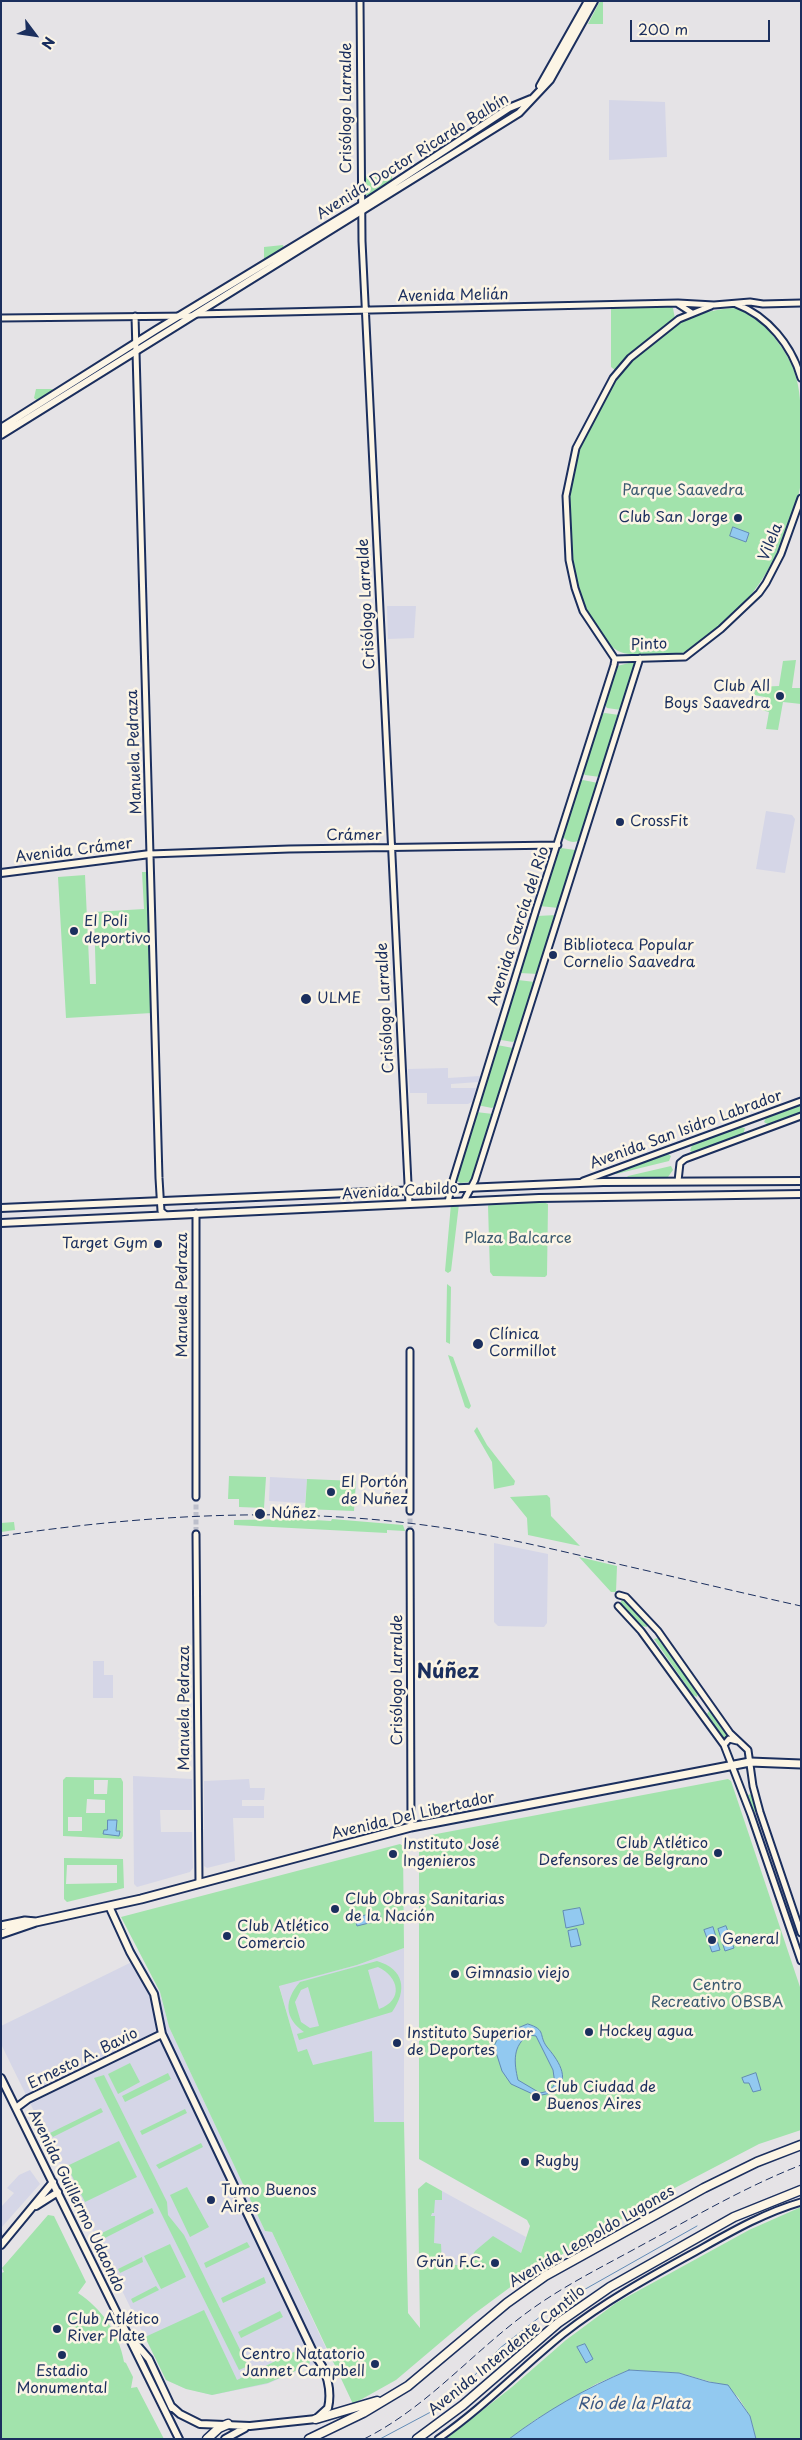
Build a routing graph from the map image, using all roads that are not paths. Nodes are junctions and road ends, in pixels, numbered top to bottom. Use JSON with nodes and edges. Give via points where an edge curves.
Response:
{"nodes":[{"id":1,"x":360,"y":1,"type":"edge"},
{"id":2,"x":588,"y":1,"type":"edge"},
{"id":3,"x":594,"y":1,"type":"edge"},
{"id":4,"x":533,"y":98,"type":"junction"},
{"id":5,"x":361,"y":210,"type":"junction"},
{"id":6,"x":678,"y":303,"type":"junction"},
{"id":7,"x":801,"y":303,"type":"edge"},
{"id":8,"x":736,"y":304,"type":"junction"},
{"id":9,"x":764,"y":304,"type":"junction"},
{"id":10,"x":714,"y":305,"type":"junction"},
{"id":11,"x":366,"y":310,"type":"junction"},
{"id":12,"x":692,"y":313,"type":"junction"},
{"id":13,"x":758,"y":314,"type":"junction"},
{"id":14,"x":192,"y":315,"type":"junction"},
{"id":15,"x":135,"y":316,"type":"junction"},
{"id":16,"x":180,"y":316,"type":"junction"},
{"id":17,"x":1,"y":318,"type":"edge"},
{"id":18,"x":136,"y":342,"type":"junction"},
{"id":19,"x":136,"y":350,"type":"junction"},
{"id":20,"x":801,"y":378,"type":"edge"},
{"id":21,"x":1,"y":428,"type":"edge"},
{"id":22,"x":1,"y":435,"type":"edge"},
{"id":23,"x":801,"y":498,"type":"edge"},
{"id":24,"x":684,"y":657,"type":"joint"},
{"id":25,"x":640,"y":658,"type":"junction"},
{"id":26,"x":615,"y":659,"type":"junction"},
{"id":27,"x":558,"y":845,"type":"junction"},
{"id":28,"x":390,"y":848,"type":"junction"},
{"id":29,"x":150,"y":854,"type":"junction"},
{"id":30,"x":1,"y":873,"type":"edge"},
{"id":31,"x":801,"y":1101,"type":"edge"},
{"id":32,"x":801,"y":1116,"type":"edge"},
{"id":33,"x":801,"y":1180,"type":"edge"},
{"id":34,"x":678,"y":1181,"type":"junction"},
{"id":35,"x":580,"y":1183,"type":"junction"},
{"id":36,"x":472,"y":1187,"type":"junction"},
{"id":37,"x":450,"y":1188,"type":"junction"},
{"id":38,"x":408,"y":1190,"type":"junction"},
{"id":39,"x":801,"y":1194,"type":"edge"},
{"id":40,"x":161,"y":1200,"type":"junction"},
{"id":41,"x":464,"y":1201,"type":"junction"},
{"id":42,"x":448,"y":1202,"type":"junction"},
{"id":43,"x":409,"y":1204,"type":"junction"},
{"id":44,"x":1,"y":1208,"type":"edge"},
{"id":45,"x":196,"y":1213,"type":"junction"},
{"id":46,"x":166,"y":1215,"type":"junction"},
{"id":47,"x":1,"y":1223,"type":"edge"},
{"id":48,"x":410,"y":1351,"type":"dead end"},
{"id":49,"x":196,"y":1498,"type":"tunnel mouth"},
{"id":50,"x":410,"y":1511,"type":"tunnel mouth"},
{"id":51,"x":410,"y":1532,"type":"tunnel mouth"},
{"id":52,"x":196,"y":1534,"type":"tunnel mouth"},
{"id":53,"x":619,"y":1595,"type":"dead end"},
{"id":54,"x":618,"y":1606,"type":"dead end"},
{"id":55,"x":738,"y":1741,"type":"junction"},
{"id":56,"x":724,"y":1745,"type":"junction"},
{"id":57,"x":750,"y":1762,"type":"junction"},
{"id":58,"x":801,"y":1764,"type":"edge"},
{"id":59,"x":731,"y":1766,"type":"junction"},
{"id":60,"x":753,"y":1786,"type":"junction"},
{"id":61,"x":742,"y":1789,"type":"junction"},
{"id":62,"x":411,"y":1827,"type":"junction"},
{"id":63,"x":199,"y":1883,"type":"junction"},
{"id":64,"x":109,"y":1906,"type":"junction"},
{"id":65,"x":36,"y":1922,"type":"junction"},
{"id":66,"x":1,"y":1926,"type":"edge"},
{"id":67,"x":801,"y":1933,"type":"edge"},
{"id":68,"x":1,"y":1934,"type":"edge"},
{"id":69,"x":801,"y":1961,"type":"edge"},
{"id":70,"x":162,"y":2034,"type":"junction"},
{"id":71,"x":1,"y":2078,"type":"edge"},
{"id":72,"x":16,"y":2108,"type":"junction"},
{"id":73,"x":801,"y":2145,"type":"edge"},
{"id":74,"x":53,"y":2182,"type":"junction"},
{"id":75,"x":801,"y":2190,"type":"edge"},
{"id":76,"x":58,"y":2192,"type":"junction"},
{"id":77,"x":801,"y":2202,"type":"edge"},
{"id":78,"x":36,"y":2206,"type":"junction"},
{"id":79,"x":1,"y":2245,"type":"edge"},
{"id":80,"x":128,"y":2335,"type":"junction"},
{"id":81,"x":391,"y":2397,"type":"junction"},
{"id":82,"x":171,"y":2406,"type":"junction"},
{"id":83,"x":176,"y":2414,"type":"dead end"},
{"id":84,"x":316,"y":2418,"type":"junction"},
{"id":85,"x":228,"y":2424,"type":"junction"},
{"id":86,"x":250,"y":2426,"type":"junction"},
{"id":87,"x":227,"y":2437,"type":"edge"},
{"id":88,"x":179,"y":2439,"type":"edge"},
{"id":89,"x":207,"y":2439,"type":"edge"},
{"id":90,"x":309,"y":2439,"type":"edge"},
{"id":91,"x":417,"y":2439,"type":"edge"},
{"id":92,"x":438,"y":2439,"type":"edge"}],
"edges":[{"from":1,"to":5,"type":"street","name":"Crisólogo Larralde"},
{"from":2,"to":4,"type":"main road"},
{"from":3,"to":4,"type":"main road","via":[[550,80]]},
{"from":4,"to":5,"type":"main road","name":"Avenida Doctor Ricardo Balbín","via":[[519,113]]},
{"from":5,"to":11,"type":"street","name":"Crisólogo Larralde"},
{"from":5,"to":14,"type":"main road","name":"Avenida Doctor Ricardo Balbín"},
{"from":5,"to":16,"type":"main road","name":"Avenida Doctor Ricardo Balbín"},
{"from":6,"to":10,"type":"street","name":"Avenida Melián"},
{"from":6,"to":11,"type":"street","name":"Avenida Melián"},
{"from":6,"to":12,"type":"street"},
{"from":7,"to":9,"type":"street","name":"Avenida Melián"},
{"from":8,"to":9,"type":"street","name":"Avenida Melián"},
{"from":8,"to":10,"type":"street","name":"Avenida Melián"},
{"from":8,"to":13,"type":"street"},
{"from":9,"to":13,"type":"street"},
{"from":10,"to":12,"type":"street","name":"Avenida Melián"},
{"from":11,"to":14,"type":"street","name":"Avenida Melián"},
{"from":11,"to":28,"type":"street","name":"Crisólogo Larralde"},
{"from":12,"to":26,"type":"street","name":"Avenida Melián","via":[[644,346],[613,378],[576,448],[566,496],[569,560],[578,601]]},
{"from":13,"to":20,"type":"street","via":[[789,351]]},
{"from":14,"to":16,"type":"street","name":"Avenida Melián"},
{"from":14,"to":19,"type":"main road","name":"Avenida Doctor Ricardo Balbín"},
{"from":15,"to":16,"type":"street","name":"Avenida Melián"},
{"from":15,"to":17,"type":"street","name":"Avenida Melián"},
{"from":15,"to":18,"type":"street","name":"Manuela Pedraza"},
{"from":16,"to":18,"type":"main road","name":"Avenida Doctor Ricardo Balbín"},
{"from":18,"to":19,"type":"street","name":"Manuela Pedraza"},
{"from":18,"to":21,"type":"main road","name":"Avenida Doctor Ricardo Balbín"},
{"from":19,"to":22,"type":"main road","name":"Avenida Doctor Ricardo Balbín"},
{"from":19,"to":29,"type":"street","name":"Manuela Pedraza"},
{"from":23,"to":24,"type":"street","name":"Vilela","via":[[781,554],[759,593],[715,634]]},
{"from":24,"to":25,"type":"street","name":"Pinto"},
{"from":25,"to":26,"type":"street","name":"Pinto"},
{"from":25,"to":36,"type":"street"},
{"from":26,"to":27,"type":"street","name":"Avenida García del Río"},
{"from":27,"to":28,"type":"street","name":"Crámer"},
{"from":27,"to":37,"type":"street","name":"Avenida García del Río"},
{"from":28,"to":29,"type":"street","name":"Crámer"},
{"from":28,"to":38,"type":"street","name":"Crisólogo Larralde"},
{"from":29,"to":30,"type":"main road","name":"Avenida Crámer"},
{"from":29,"to":40,"type":"street","name":"Manuela Pedraza"},
{"from":31,"to":35,"type":"street","name":"Avenida San Isidro Labrador"},
{"from":32,"to":34,"type":"street","name":"Avenida San Isidro Labrador","via":[[690,1157],[680,1163]]},
{"from":33,"to":34,"type":"main road","name":"Avenida Cabildo"},
{"from":34,"to":35,"type":"main road","name":"Avenida Cabildo"},
{"from":35,"to":36,"type":"main road","name":"Avenida Cabildo"},
{"from":36,"to":37,"type":"main road","name":"Avenida Cabildo"},
{"from":36,"to":41,"type":"street"},
{"from":37,"to":38,"type":"main road","name":"Avenida Cabildo"},
{"from":37,"to":42,"type":"street","name":"Avenida García del Río"},
{"from":38,"to":40,"type":"main road","name":"Avenida Cabildo"},
{"from":38,"to":43,"type":"street","name":"Crisólogo Larralde"},
{"from":39,"to":41,"type":"main road","name":"Avenida Cabildo"},
{"from":40,"to":44,"type":"main road","name":"Avenida Cabildo"},
{"from":40,"to":46,"type":"street","name":"Manuela Pedraza","via":[[161,1211]]},
{"from":41,"to":42,"type":"main road","name":"Avenida Cabildo"},
{"from":42,"to":43,"type":"main road","name":"Avenida Cabildo"},
{"from":43,"to":45,"type":"main road","name":"Avenida Cabildo"},
{"from":45,"to":46,"type":"main road","name":"Avenida Cabildo"},
{"from":45,"to":49,"type":"street","name":"Manuela Pedraza"},
{"from":46,"to":47,"type":"main road","name":"Avenida Cabildo"},
{"from":48,"to":50,"type":"street"},
{"from":51,"to":62,"type":"street","name":"Crisólogo Larralde"},
{"from":52,"to":63,"type":"street","name":"Manuela Pedraza"},
{"from":53,"to":55,"type":"street","via":[[626,1597],[658,1631]]},
{"from":54,"to":56,"type":"street","via":[[641,1631]]},
{"from":55,"to":56,"type":"street","via":[[729,1739]]},
{"from":55,"to":57,"type":"street","via":[[748,1750]]},
{"from":56,"to":59,"type":"street"},
{"from":57,"to":58,"type":"main road","name":"Avenida Del Libertador"},
{"from":57,"to":59,"type":"main road","name":"Avenida Del Libertador"},
{"from":57,"to":60,"type":"street"},
{"from":59,"to":61,"type":"street"},
{"from":59,"to":62,"type":"main road","name":"Avenida Del Libertador"},
{"from":60,"to":61,"type":"street","via":[[748,1791]]},
{"from":60,"to":67,"type":"street"},
{"from":61,"to":69,"type":"street"},
{"from":62,"to":63,"type":"main road","name":"Avenida Del Libertador"},
{"from":63,"to":64,"type":"main road","name":"Avenida Del Libertador"},
{"from":64,"to":65,"type":"main road","name":"Avenida Del Libertador"},
{"from":64,"to":70,"type":"main road","via":[[154,1994]]},
{"from":65,"to":66,"type":"main road","name":"Avenida Del Libertador"},
{"from":65,"to":68,"type":"main road","name":"Avenida Del Libertador"},
{"from":70,"to":72,"type":"main road","name":"Ernesto A. Bavio","via":[[28,2099]]},
{"from":70,"to":84,"type":"main road","via":[[315,2356],[322,2364],[330,2401],[328,2408]]},
{"from":71,"to":72,"type":"main road","name":"Avenida Guillermo Udaondo"},
{"from":72,"to":74,"type":"main road","name":"Avenida Guillermo Udaondo"},
{"from":73,"to":81,"type":"highway","name":"Avenida Leopoldo Lugones","via":[[704,2188],[546,2276],[507,2303],[436,2364]]},
{"from":74,"to":76,"type":"main road","name":"Avenida Guillermo Udaondo"},
{"from":74,"to":78,"type":"main road"},
{"from":75,"to":91,"type":"highway","name":"Avenida Intendente Cantilo","via":[[734,2217],[610,2287],[558,2323],[464,2405]]},
{"from":76,"to":78,"type":"main road"},
{"from":76,"to":80,"type":"main road","name":"Avenida Guillermo Udaondo"},
{"from":77,"to":92,"type":"street","name":"Avenida Intendente Cantilo","via":[[732,2231],[605,2304],[562,2334]]},
{"from":78,"to":79,"type":"main road"},
{"from":80,"to":82,"type":"main road","name":"Avenida Guillermo Udaondo","via":[[149,2359]]},
{"from":80,"to":88,"type":"main road","name":"Avenida Guillermo Udaondo"},
{"from":81,"to":84,"type":"highway"},
{"from":81,"to":90,"type":"highway","name":"Avenida Leopoldo Lugones"},
{"from":82,"to":83,"type":"main road","name":"Avenida Guillermo Udaondo"},
{"from":82,"to":85,"type":"main road","via":[[200,2424]]},
{"from":84,"to":86,"type":"main road"},
{"from":85,"to":86,"type":"main road"},
{"from":85,"to":89,"type":"highway"},
{"from":86,"to":87,"type":"main road"}]}
